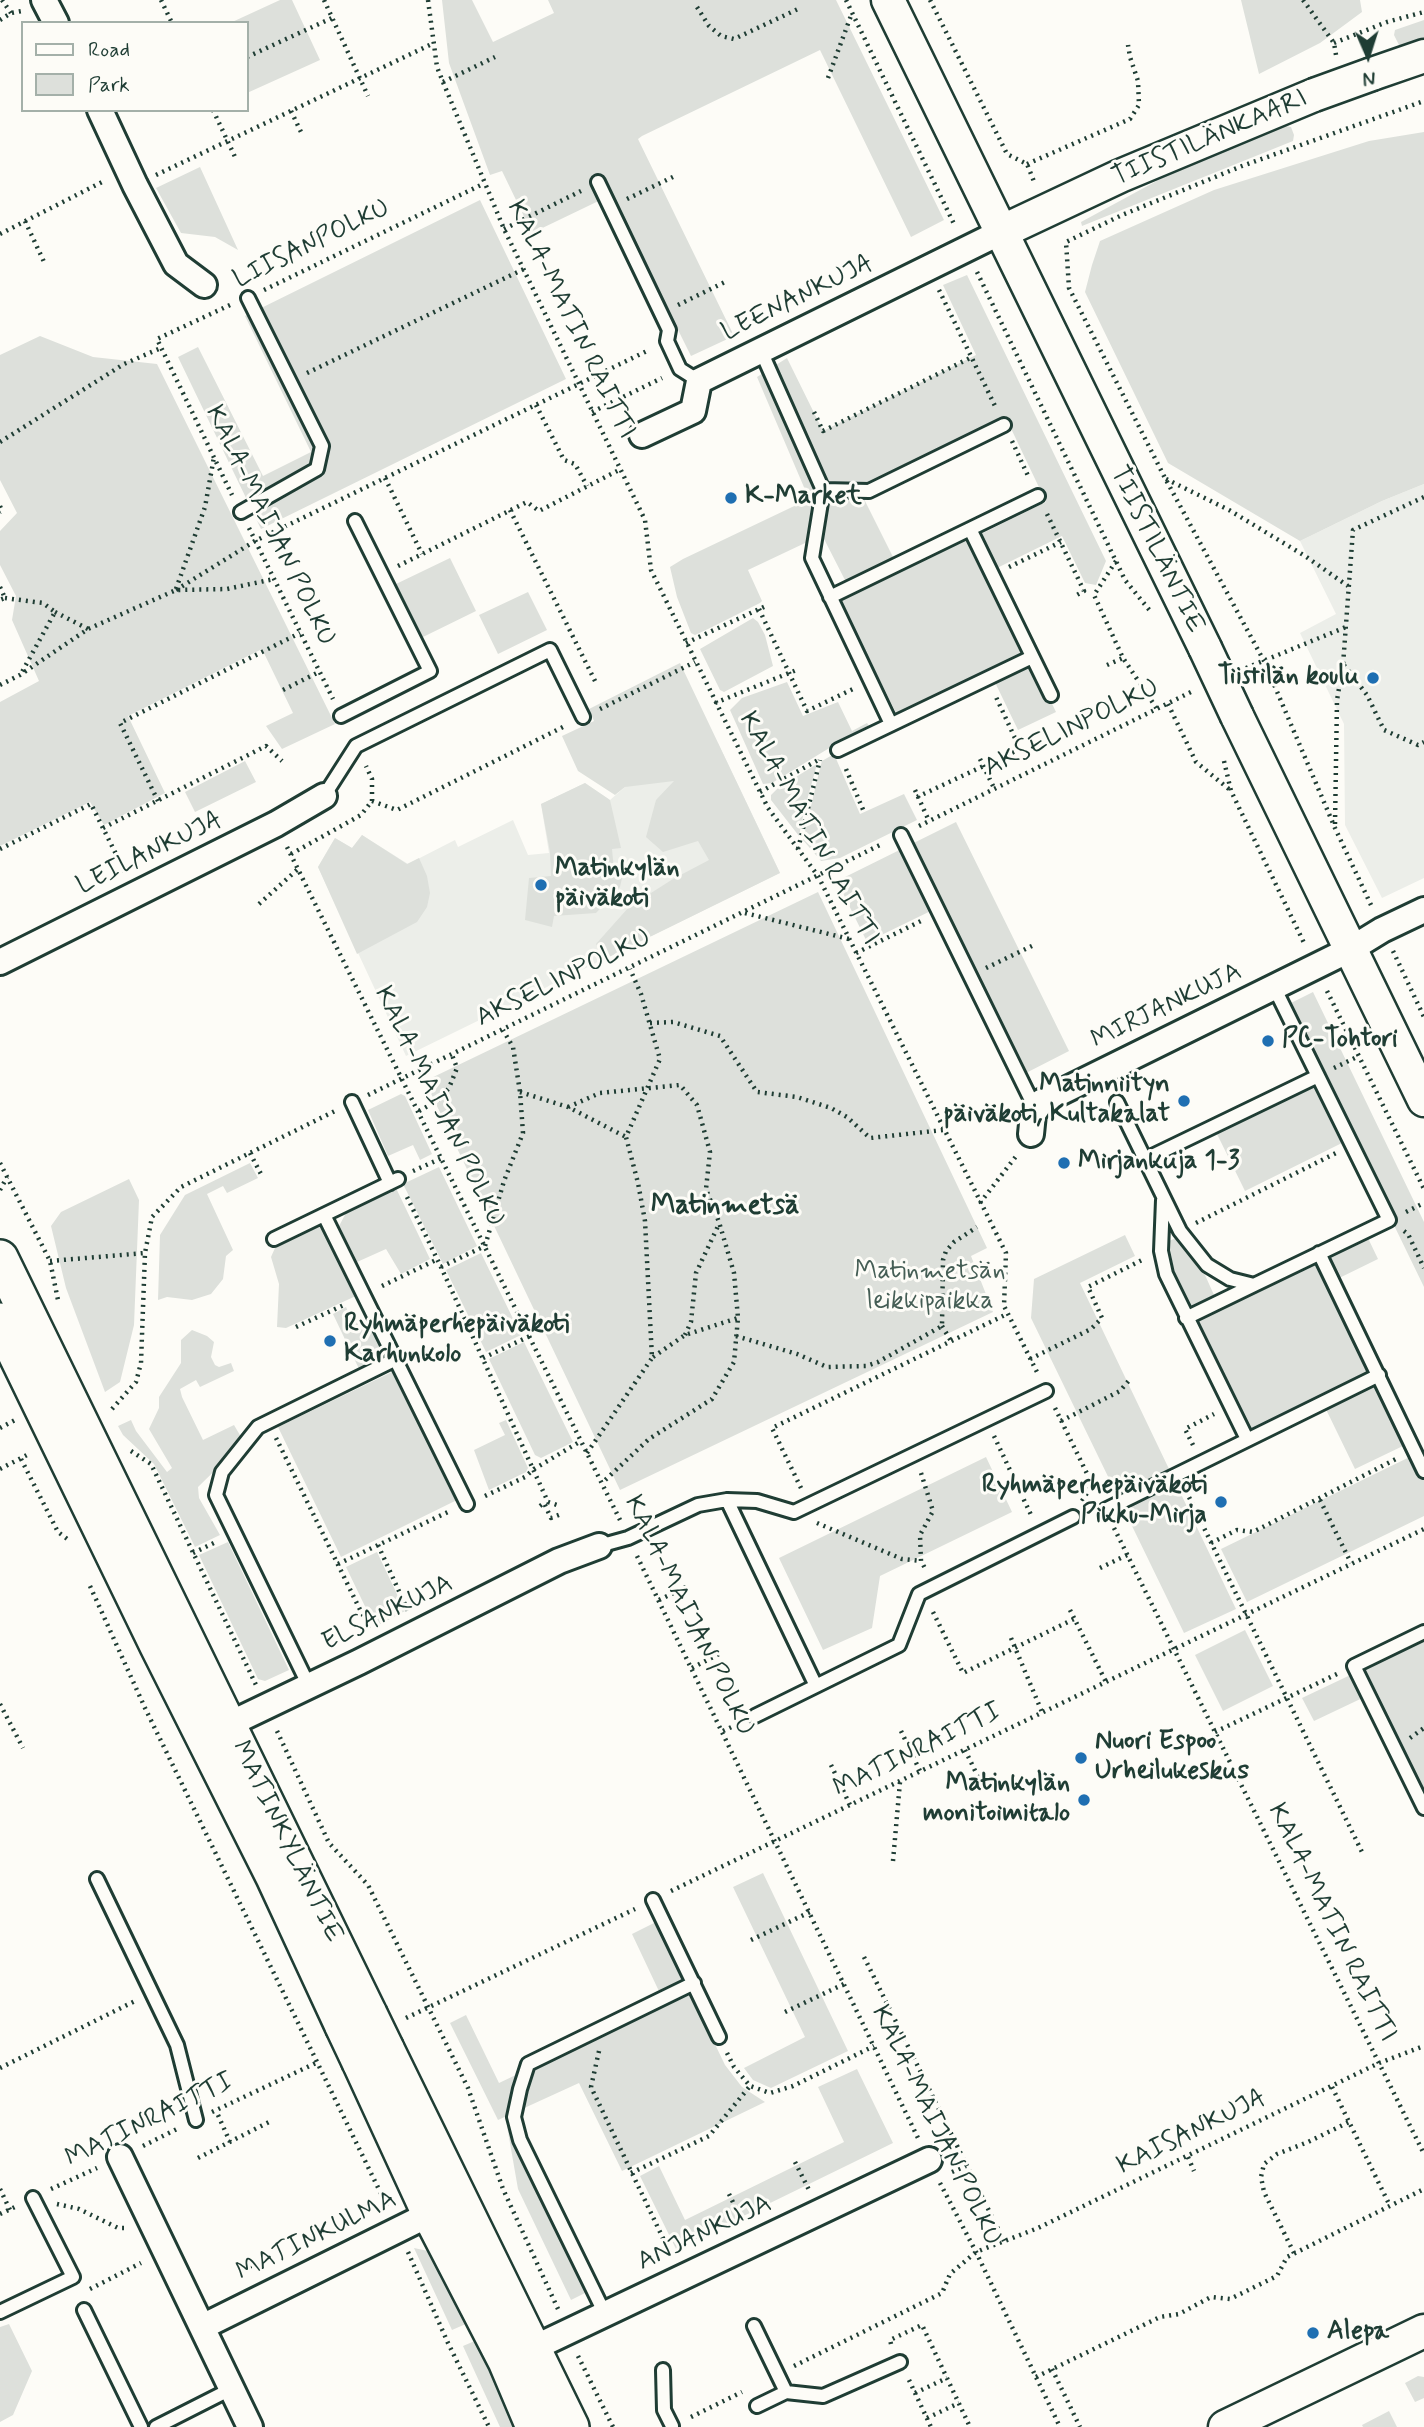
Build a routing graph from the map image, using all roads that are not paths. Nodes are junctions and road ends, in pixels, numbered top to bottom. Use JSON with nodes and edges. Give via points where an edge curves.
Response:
{"nodes":[{"id":1,"x":44,"y":0,"type":"edge"},
{"id":2,"x":888,"y":0,"type":"edge"},
{"id":3,"x":55,"y":21,"type":"edge"},
{"id":4,"x":1424,"y":56,"type":"edge"},
{"id":5,"x":101,"y":112,"type":"edge"},
{"id":6,"x":598,"y":182,"type":"road end"},
{"id":7,"x":1001,"y":232,"type":"junction"},
{"id":8,"x":204,"y":285,"type":"dead end"},
{"id":9,"x":248,"y":298,"type":"road end"},
{"id":10,"x":761,"y":351,"type":"junction"},
{"id":11,"x":699,"y":381,"type":"junction"},
{"id":12,"x":1004,"y":425,"type":"road end"},
{"id":13,"x":642,"y":435,"type":"dead end"},
{"id":14,"x":823,"y":490,"type":"junction"},
{"id":15,"x":1038,"y":496,"type":"road end"},
{"id":16,"x":241,"y":512,"type":"road end"},
{"id":17,"x":355,"y":521,"type":"dead end"},
{"id":18,"x":970,"y":529,"type":"junction"},
{"id":19,"x":830,"y":597,"type":"junction"},
{"id":20,"x":1032,"y":657,"type":"junction"},
{"id":21,"x":1051,"y":695,"type":"dead end"},
{"id":22,"x":341,"y":716,"type":"road end"},
{"id":23,"x":583,"y":717,"type":"road end"},
{"id":24,"x":891,"y":724,"type":"junction"},
{"id":25,"x":838,"y":750,"type":"road end"},
{"id":26,"x":324,"y":796,"type":"joint"},
{"id":27,"x":901,"y":835,"type":"road end"},
{"id":28,"x":1424,"y":909,"type":"edge"},
{"id":29,"x":1351,"y":949,"type":"junction"},
{"id":30,"x":0,"y":962,"type":"edge"},
{"id":31,"x":1274,"y":987,"type":"junction"},
{"id":32,"x":1318,"y":1076,"type":"junction"},
{"id":33,"x":1424,"y":1100,"type":"edge"},
{"id":34,"x":352,"y":1102,"type":"road end"},
{"id":35,"x":1117,"y":1102,"type":"dead end"},
{"id":36,"x":1035,"y":1108,"type":"junction"},
{"id":37,"x":1031,"y":1134,"type":"road end"},
{"id":38,"x":1146,"y":1159,"type":"junction"},
{"id":39,"x":1164,"y":1198,"type":"junction"},
{"id":40,"x":324,"y":1214,"type":"junction"},
{"id":41,"x":274,"y":1239,"type":"dead end"},
{"id":42,"x":1319,"y":1254,"type":"junction"},
{"id":43,"x":0,"y":1258,"type":"edge"},
{"id":44,"x":1254,"y":1284,"type":"junction"},
{"id":45,"x":1186,"y":1318,"type":"junction"},
{"id":46,"x":0,"y":1321,"type":"edge"},
{"id":47,"x":396,"y":1359,"type":"junction"},
{"id":48,"x":1378,"y":1375,"type":"junction"},
{"id":49,"x":1046,"y":1391,"type":"road end"},
{"id":50,"x":1247,"y":1439,"type":"junction"},
{"id":51,"x":1424,"y":1471,"type":"edge"},
{"id":52,"x":727,"y":1500,"type":"junction"},
{"id":53,"x":467,"y":1504,"type":"dead end"},
{"id":54,"x":1104,"y":1510,"type":"road end"},
{"id":55,"x":1073,"y":1517,"type":"dead end"},
{"id":56,"x":598,"y":1546,"type":"joint"},
{"id":57,"x":1424,"y":1632,"type":"edge"},
{"id":58,"x":309,"y":1686,"type":"junction"},
{"id":59,"x":817,"y":1686,"type":"junction"},
{"id":60,"x":755,"y":1716,"type":"dead end"},
{"id":61,"x":217,"y":1730,"type":"junction"},
{"id":62,"x":1424,"y":1808,"type":"edge"},
{"id":63,"x":97,"y":1879,"type":"dead end"},
{"id":64,"x":653,"y":1900,"type":"road end"},
{"id":65,"x":694,"y":1983,"type":"junction"},
{"id":66,"x":719,"y":2037,"type":"road end"},
{"id":67,"x":196,"y":2120,"type":"road end"},
{"id":68,"x":120,"y":2157,"type":"road end"},
{"id":69,"x":929,"y":2161,"type":"road end"},
{"id":70,"x":33,"y":2198,"type":"road end"},
{"id":71,"x":444,"y":2207,"type":"junction"},
{"id":72,"x":84,"y":2310,"type":"dead end"},
{"id":73,"x":0,"y":2312,"type":"edge"},
{"id":74,"x":605,"y":2314,"type":"junction"},
{"id":75,"x":754,"y":2326,"type":"dead end"},
{"id":76,"x":202,"y":2327,"type":"junction"},
{"id":77,"x":1424,"y":2331,"type":"edge"},
{"id":78,"x":519,"y":2355,"type":"junction"},
{"id":79,"x":900,"y":2362,"type":"road end"},
{"id":80,"x":663,"y":2370,"type":"dead end"},
{"id":81,"x":232,"y":2389,"type":"junction"},
{"id":82,"x":786,"y":2392,"type":"junction"},
{"id":83,"x":757,"y":2406,"type":"dead end"},
{"id":84,"x":672,"y":2426,"type":"edge"},
{"id":85,"x":141,"y":2427,"type":"edge"},
{"id":86,"x":156,"y":2427,"type":"edge"},
{"id":87,"x":250,"y":2427,"type":"edge"},
{"id":88,"x":534,"y":2427,"type":"edge"},
{"id":89,"x":571,"y":2427,"type":"edge"},
{"id":90,"x":1225,"y":2427,"type":"edge"}],
"edges":[{"from":1,"to":3,"type":"street"},
{"from":2,"to":7,"type":"street","name":"TIISTILÄNTIE"},
{"from":4,"to":7,"type":"street","name":"TIISTILÄNKAARI","bridge":true,"via":[[1194,144]]},
{"from":5,"to":8,"type":"street","via":[[123,181],[176,264]]},
{"from":6,"to":11,"type":"lane","via":[[669,330],[667,341],[680,369]]},
{"from":7,"to":10,"type":"street","name":"LEENANKUJA"},
{"from":7,"to":29,"type":"street","name":"TIISTILÄNTIE","bridge":true},
{"from":9,"to":16,"type":"lane","via":[[322,446],[317,469]]},
{"from":10,"to":11,"type":"street","name":"LEENANKUJA"},
{"from":10,"to":14,"type":"lane"},
{"from":11,"to":13,"type":"street","via":[[693,411]]},
{"from":12,"to":14,"type":"lane","via":[[869,491]]},
{"from":14,"to":19,"type":"lane","via":[[812,558]]},
{"from":15,"to":18,"type":"lane"},
{"from":17,"to":22,"type":"lane","via":[[430,671]]},
{"from":18,"to":19,"type":"lane"},
{"from":18,"to":20,"type":"lane"},
{"from":19,"to":24,"type":"lane"},
{"from":20,"to":21,"type":"lane"},
{"from":20,"to":24,"type":"lane"},
{"from":23,"to":26,"type":"lane","via":[[550,650],[356,746]]},
{"from":24,"to":25,"type":"lane"},
{"from":26,"to":30,"type":"street","name":"LEILANKUJA"},
{"from":27,"to":36,"type":"lane"},
{"from":28,"to":29,"type":"street","name":"MIRJANKUJA"},
{"from":29,"to":31,"type":"street","name":"MIRJANKUJA"},
{"from":29,"to":33,"type":"street","name":"TIISTILÄNTIE"},
{"from":31,"to":32,"type":"lane"},
{"from":31,"to":36,"type":"street","name":"MIRJANKUJA"},
{"from":32,"to":38,"type":"lane"},
{"from":32,"to":42,"type":"lane","via":[[1389,1220]]},
{"from":34,"to":40,"type":"lane","via":[[394,1181]]},
{"from":35,"to":38,"type":"lane"},
{"from":36,"to":37,"type":"street"},
{"from":38,"to":39,"type":"lane"},
{"from":39,"to":44,"type":"lane","via":[[1180,1231],[1207,1265],[1230,1279]]},
{"from":39,"to":45,"type":"lane","via":[[1161,1251]]},
{"from":40,"to":41,"type":"lane"},
{"from":40,"to":47,"type":"lane"},
{"from":42,"to":44,"type":"lane"},
{"from":42,"to":48,"type":"lane"},
{"from":43,"to":61,"type":"main road","name":"MATINKYLÄNTIE"},
{"from":44,"to":45,"type":"lane"},
{"from":45,"to":50,"type":"lane"},
{"from":46,"to":61,"type":"main road","name":"MATINKYLÄNTIE","via":[[158,1646]]},
{"from":47,"to":53,"type":"lane"},
{"from":47,"to":58,"type":"lane","via":[[258,1427],[222,1472],[216,1495]]},
{"from":48,"to":50,"type":"lane"},
{"from":48,"to":51,"type":"lane"},
{"from":49,"to":52,"type":"lane","via":[[794,1512]]},
{"from":50,"to":54,"type":"lane"},
{"from":52,"to":56,"type":"lane","via":[[698,1504],[628,1538]]},
{"from":52,"to":59,"type":"lane"},
{"from":55,"to":59,"type":"lane","via":[[919,1594],[899,1645]]},
{"from":56,"to":58,"type":"street","name":"ELSANKUJA","via":[[559,1561]]},
{"from":57,"to":62,"type":"lane","via":[[1354,1666]]},
{"from":58,"to":61,"type":"street","name":"ELSANKUJA"},
{"from":59,"to":60,"type":"lane"},
{"from":61,"to":71,"type":"main road","name":"MATINKYLÄNTIE","via":[[274,1877],[371,2035]]},
{"from":63,"to":67,"type":"lane","via":[[177,2045]]},
{"from":64,"to":65,"type":"lane"},
{"from":65,"to":66,"type":"lane"},
{"from":65,"to":74,"type":"lane","via":[[528,2064],[514,2117],[520,2140]]},
{"from":68,"to":76,"type":"street"},
{"from":69,"to":74,"type":"street","name":"ANJANKUJA"},
{"from":70,"to":73,"type":"lane","via":[[72,2277]]},
{"from":71,"to":76,"type":"street","name":"MATINKULMA"},
{"from":71,"to":78,"type":"main road","name":"MATINKYLÄNTIE"},
{"from":72,"to":85,"type":"lane"},
{"from":74,"to":78,"type":"street","name":"ANJANKUJA"},
{"from":75,"to":82,"type":"lane"},
{"from":76,"to":81,"type":"street"},
{"from":77,"to":90,"type":"street"},
{"from":78,"to":88,"type":"main road","name":"MATINKYLÄNTIE"},
{"from":78,"to":89,"type":"main road","name":"MATINKYLÄNTIE"},
{"from":79,"to":82,"type":"lane","via":[[822,2396]]},
{"from":80,"to":84,"type":"lane","via":[[664,2410]]},
{"from":81,"to":86,"type":"lane"},
{"from":81,"to":87,"type":"street"},
{"from":82,"to":83,"type":"lane"}]}
